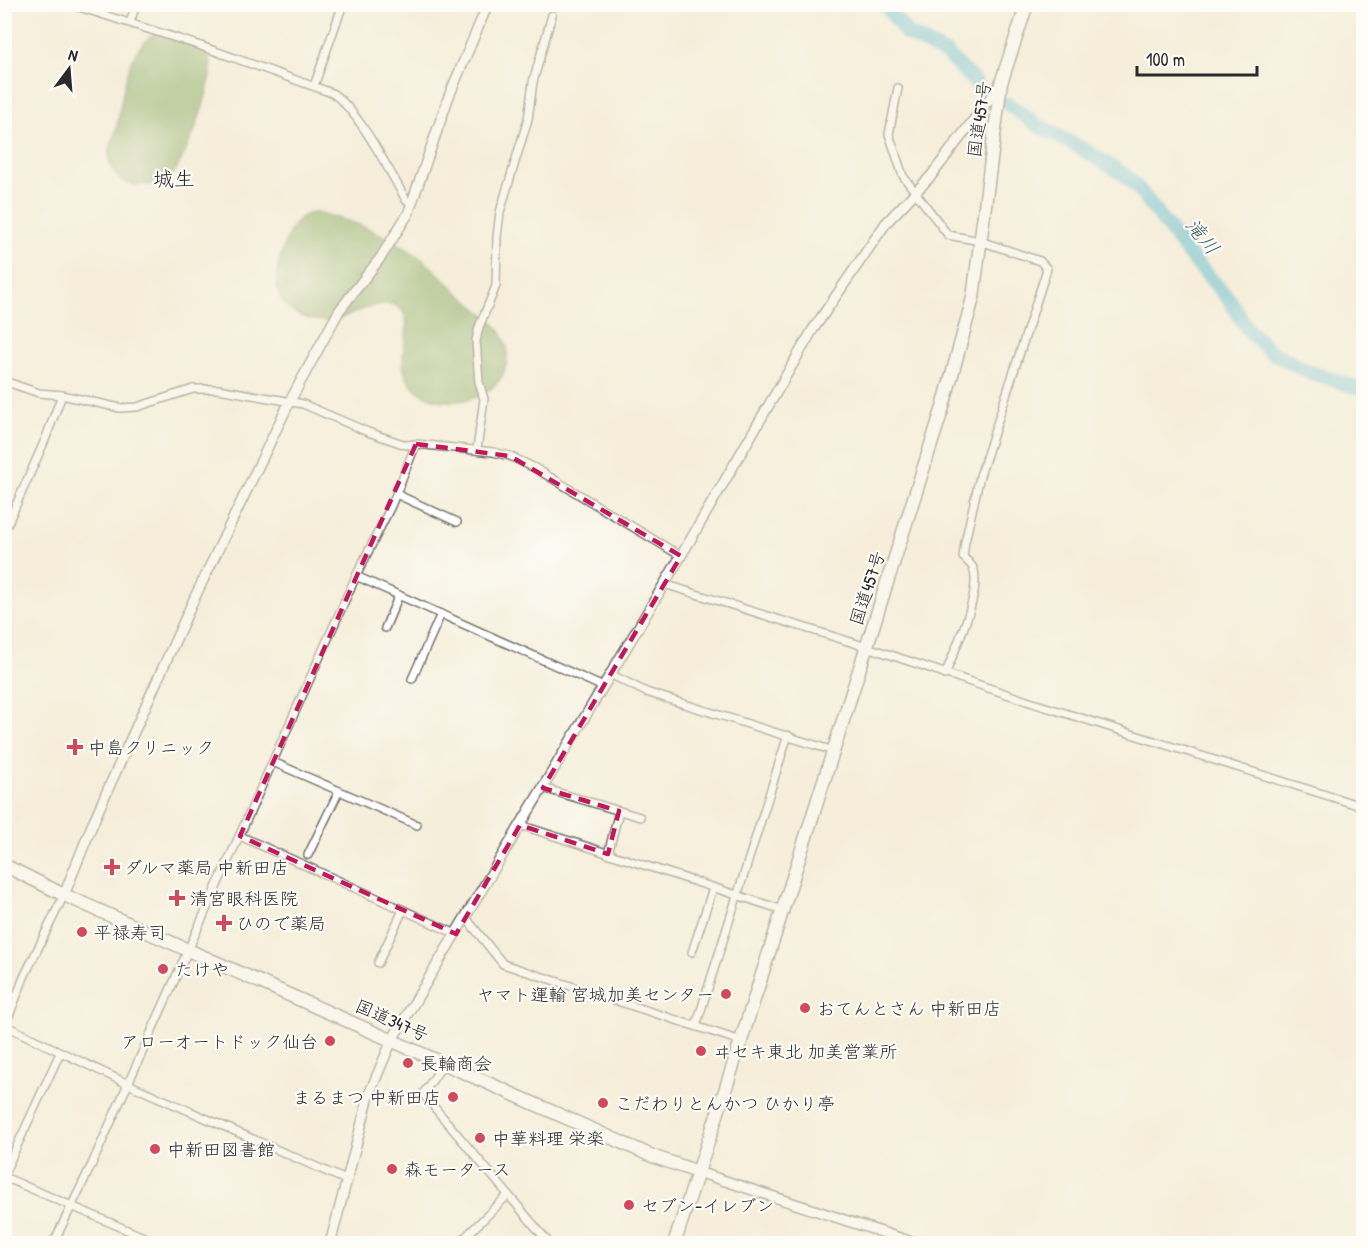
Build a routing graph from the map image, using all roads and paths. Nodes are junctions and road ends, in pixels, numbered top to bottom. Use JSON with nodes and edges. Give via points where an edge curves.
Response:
{"nodes":[{"id":1,"x":70,"y":4,"type":"edge"},
{"id":2,"x":136,"y":4,"type":"edge"},
{"id":3,"x":343,"y":4,"type":"edge"},
{"id":4,"x":488,"y":4,"type":"edge"},
{"id":5,"x":1027,"y":4,"type":"edge"},
{"id":6,"x":552,"y":15,"type":"dead end"},
{"id":7,"x":130,"y":23,"type":"junction"},
{"id":8,"x":1001,"y":83,"type":"junction"},
{"id":9,"x":314,"y":86,"type":"junction"},
{"id":10,"x":898,"y":88,"type":"dead end"},
{"id":11,"x":914,"y":192,"type":"junction"},
{"id":12,"x":406,"y":200,"type":"dead end"},
{"id":13,"x":980,"y":241,"type":"junction"},
{"id":14,"x":4,"y":381,"type":"edge"},
{"id":15,"x":62,"y":395,"type":"junction"},
{"id":16,"x":290,"y":401,"type":"junction"},
{"id":17,"x":416,"y":444,"type":"junction"},
{"id":18,"x":477,"y":449,"type":"junction"},
{"id":19,"x":396,"y":494,"type":"junction"},
{"id":20,"x":458,"y":522,"type":"dead end"},
{"id":21,"x":4,"y":532,"type":"edge"},
{"id":22,"x":681,"y":556,"type":"junction"},
{"id":23,"x":356,"y":576,"type":"junction"},
{"id":24,"x":664,"y":584,"type":"junction"},
{"id":25,"x":399,"y":595,"type":"junction"},
{"id":26,"x":441,"y":614,"type":"junction"},
{"id":27,"x":385,"y":628,"type":"dead end"},
{"id":28,"x":867,"y":647,"type":"junction"},
{"id":29,"x":610,"y":674,"type":"junction"},
{"id":30,"x":945,"y":675,"type":"junction"},
{"id":31,"x":412,"y":679,"type":"dead end"},
{"id":32,"x":602,"y":686,"type":"junction"},
{"id":33,"x":788,"y":735,"type":"junction"},
{"id":34,"x":834,"y":751,"type":"junction"},
{"id":35,"x":273,"y":762,"type":"junction"},
{"id":36,"x":543,"y":788,"type":"junction"},
{"id":37,"x":339,"y":791,"type":"junction"},
{"id":38,"x":1364,"y":807,"type":"edge"},
{"id":39,"x":619,"y":811,"type":"junction"},
{"id":40,"x":640,"y":817,"type":"dead end"},
{"id":41,"x":417,"y":825,"type":"dead end"},
{"id":42,"x":520,"y":825,"type":"junction"},
{"id":43,"x":240,"y":836,"type":"junction"},
{"id":44,"x":608,"y":854,"type":"junction"},
{"id":45,"x":308,"y":855,"type":"dead end"},
{"id":46,"x":4,"y":865,"type":"edge"},
{"id":47,"x":712,"y":888,"type":"junction"},
{"id":48,"x":64,"y":895,"type":"junction"},
{"id":49,"x":736,"y":895,"type":"junction"},
{"id":50,"x":403,"y":910,"type":"junction"},
{"id":51,"x":783,"y":910,"type":"junction"},
{"id":52,"x":466,"y":918,"type":"junction"},
{"id":53,"x":456,"y":934,"type":"junction"},
{"id":54,"x":187,"y":950,"type":"junction"},
{"id":55,"x":692,"y":951,"type":"dead end"},
{"id":56,"x":378,"y":963,"type":"dead end"},
{"id":57,"x":5,"y":1026,"type":"edge"},
{"id":58,"x":696,"y":1026,"type":"junction"},
{"id":59,"x":392,"y":1040,"type":"junction"},
{"id":60,"x":741,"y":1041,"type":"junction"},
{"id":61,"x":60,"y":1053,"type":"junction"},
{"id":62,"x":444,"y":1063,"type":"junction"},
{"id":63,"x":128,"y":1084,"type":"junction"},
{"id":64,"x":698,"y":1172,"type":"junction"},
{"id":65,"x":4,"y":1175,"type":"edge"},
{"id":66,"x":346,"y":1180,"type":"junction"},
{"id":67,"x":508,"y":1195,"type":"junction"},
{"id":68,"x":72,"y":1207,"type":"junction"},
{"id":69,"x":140,"y":1240,"type":"edge"},
{"id":70,"x":53,"y":1244,"type":"edge"},
{"id":71,"x":160,"y":1244,"type":"edge"},
{"id":72,"x":330,"y":1244,"type":"edge"},
{"id":73,"x":458,"y":1244,"type":"edge"},
{"id":74,"x":550,"y":1244,"type":"edge"},
{"id":75,"x":674,"y":1244,"type":"edge"},
{"id":76,"x":918,"y":1244,"type":"edge"}],
"edges":[{"from":1,"to":7,"type":"street"},
{"from":2,"to":7,"type":"street"},
{"from":3,"to":9,"type":"street"},
{"from":4,"to":16,"type":"street","via":[[449,96],[408,214],[339,311]]},
{"from":5,"to":8,"type":"highway","name":"国道457号"},
{"from":6,"to":18,"type":"street","via":[[531,89],[528,118],[500,212],[496,286],[476,340],[483,399]]},
{"from":7,"to":9,"type":"street"},
{"from":8,"to":11,"type":"street","via":[[931,176]]},
{"from":8,"to":13,"type":"highway","name":"国道457号"},
{"from":9,"to":12,"type":"street","via":[[342,99]]},
{"from":10,"to":11,"type":"street","via":[[889,134],[903,176]]},
{"from":11,"to":13,"type":"street","via":[[948,235]]},
{"from":11,"to":22,"type":"street","via":[[886,223],[812,331]]},
{"from":13,"to":28,"type":"highway","name":"国道457号","via":[[972,298],[943,407]]},
{"from":13,"to":30,"type":"street","via":[[1040,261],[1047,269],[980,476],[963,557],[973,568],[975,589]]},
{"from":14,"to":15,"type":"street","via":[[39,393]]},
{"from":15,"to":16,"type":"street","via":[[120,408],[205,388]]},
{"from":15,"to":21,"type":"street"},
{"from":16,"to":17,"type":"street","via":[[406,445]]},
{"from":16,"to":48,"type":"street","via":[[189,609]]},
{"from":17,"to":18,"type":"street"},
{"from":17,"to":19,"type":"street"},
{"from":18,"to":22,"type":"street","via":[[510,456],[535,468]]},
{"from":19,"to":20,"type":"street"},
{"from":19,"to":23,"type":"street"},
{"from":22,"to":24,"type":"street"},
{"from":23,"to":25,"type":"street"},
{"from":23,"to":35,"type":"street"},
{"from":24,"to":28,"type":"street"},
{"from":24,"to":29,"type":"street"},
{"from":25,"to":26,"type":"street"},
{"from":25,"to":27,"type":"street"},
{"from":26,"to":31,"type":"street"},
{"from":26,"to":32,"type":"street"},
{"from":28,"to":30,"type":"street"},
{"from":28,"to":34,"type":"highway","name":"国道457号"},
{"from":29,"to":32,"type":"street"},
{"from":29,"to":33,"type":"street","via":[[646,692]]},
{"from":30,"to":38,"type":"street"},
{"from":32,"to":36,"type":"street"},
{"from":33,"to":34,"type":"street"},
{"from":33,"to":49,"type":"street"},
{"from":34,"to":51,"type":"highway","name":"国道457号"},
{"from":35,"to":37,"type":"street"},
{"from":35,"to":43,"type":"street"},
{"from":36,"to":39,"type":"street"},
{"from":36,"to":42,"type":"street"},
{"from":37,"to":41,"type":"street"},
{"from":37,"to":45,"type":"street"},
{"from":39,"to":40,"type":"street"},
{"from":39,"to":44,"type":"street"},
{"from":42,"to":44,"type":"street"},
{"from":42,"to":52,"type":"street"},
{"from":43,"to":50,"type":"street"},
{"from":43,"to":54,"type":"street"},
{"from":44,"to":47,"type":"street"},
{"from":46,"to":48,"type":"highway","name":"国道347号"},
{"from":47,"to":49,"type":"street"},
{"from":47,"to":55,"type":"street"},
{"from":48,"to":54,"type":"highway","name":"国道347号"},
{"from":48,"to":57,"type":"street"},
{"from":49,"to":51,"type":"street"},
{"from":49,"to":58,"type":"street"},
{"from":50,"to":53,"type":"street"},
{"from":50,"to":56,"type":"street"},
{"from":51,"to":60,"type":"highway","name":"国道457号"},
{"from":52,"to":53,"type":"street"},
{"from":52,"to":58,"type":"street","via":[[503,964]]},
{"from":53,"to":59,"type":"street"},
{"from":54,"to":59,"type":"highway","name":"国道347号"},
{"from":54,"to":63,"type":"street"},
{"from":57,"to":61,"type":"street"},
{"from":58,"to":60,"type":"street"},
{"from":59,"to":62,"type":"highway","name":"国道347号"},
{"from":59,"to":66,"type":"street","via":[[370,1092]]},
{"from":60,"to":64,"type":"highway","name":"国道457号"},
{"from":61,"to":63,"type":"street"},
{"from":61,"to":65,"type":"street"},
{"from":62,"to":64,"type":"highway","name":"国道347号","via":[[652,1156]]},
{"from":62,"to":67,"type":"street","via":[[423,1094]]},
{"from":63,"to":66,"type":"street"},
{"from":63,"to":68,"type":"street"},
{"from":64,"to":75,"type":"highway"},
{"from":64,"to":76,"type":"street"},
{"from":65,"to":68,"type":"street"},
{"from":66,"to":72,"type":"street"},
{"from":67,"to":73,"type":"street"},
{"from":67,"to":74,"type":"street"},
{"from":68,"to":69,"type":"street"},
{"from":68,"to":70,"type":"street"},
{"from":69,"to":71,"type":"street"}]}
